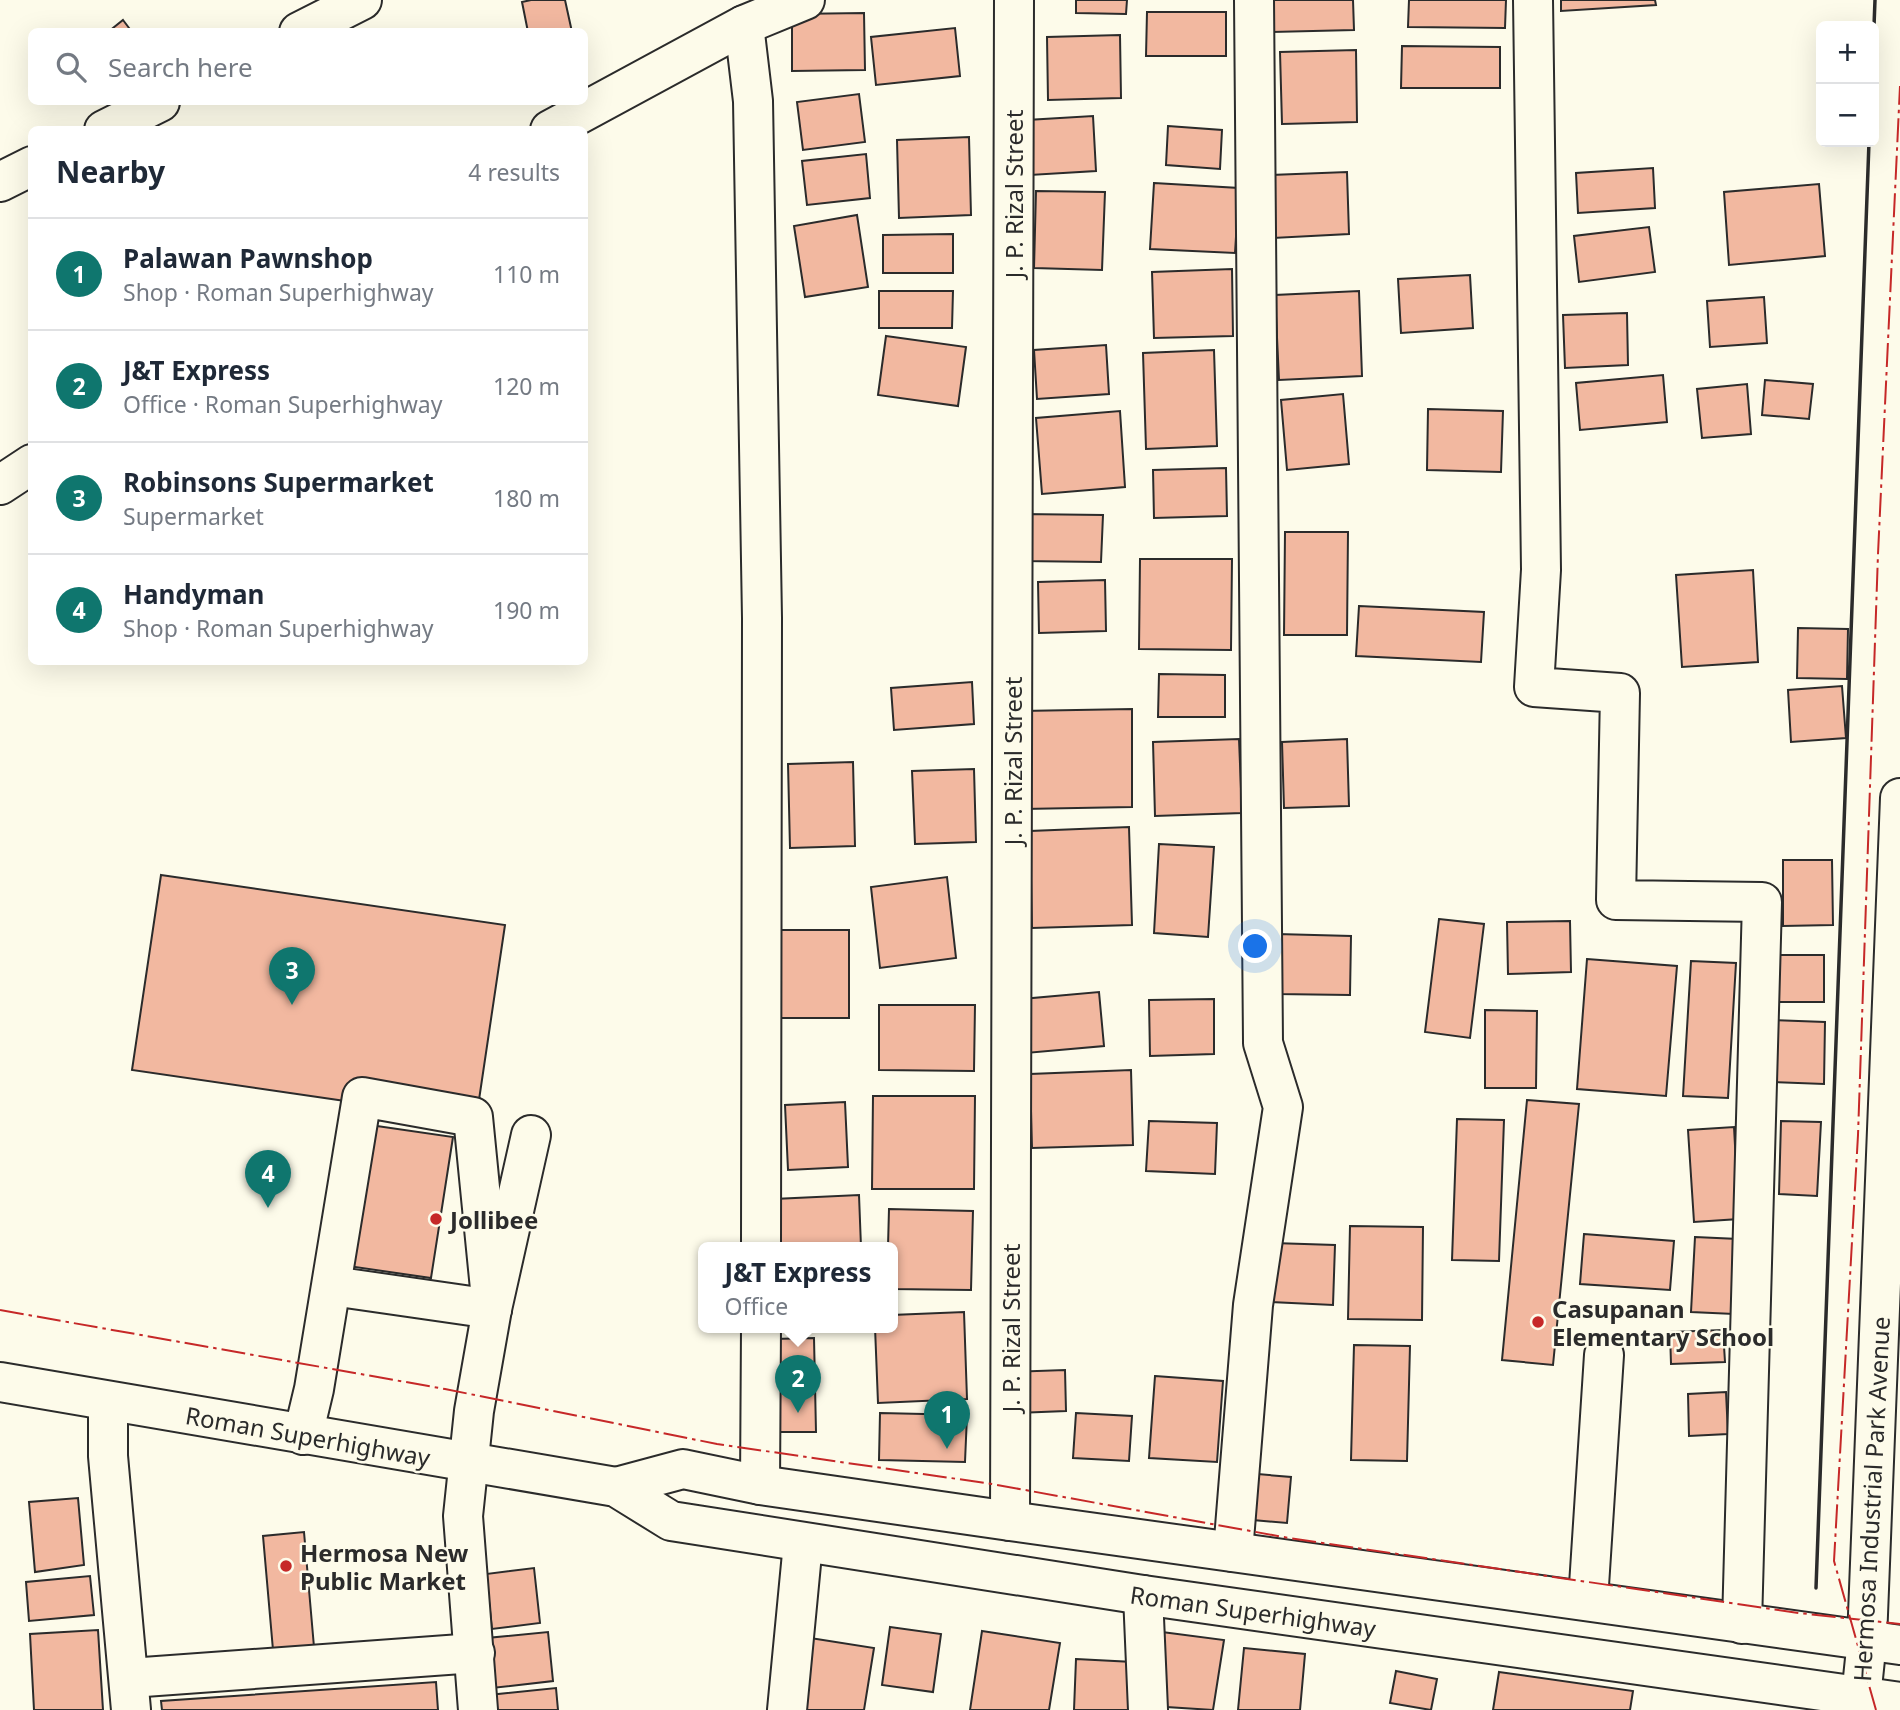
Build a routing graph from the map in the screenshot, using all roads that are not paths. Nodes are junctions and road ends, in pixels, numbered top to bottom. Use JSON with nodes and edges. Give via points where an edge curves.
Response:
{"nodes":[{"id":1,"x":362,"y":0,"type":"edge"},
{"id":2,"x":805,"y":0,"type":"edge"},
{"id":3,"x":1014,"y":0,"type":"edge"},
{"id":4,"x":1254,"y":0,"type":"edge"},
{"id":5,"x":1533,"y":0,"type":"edge"},
{"id":6,"x":744,"y":25,"type":"junction"},
{"id":7,"x":307,"y":28,"type":"edge"},
{"id":8,"x":154,"y":105,"type":"edge"},
{"id":9,"x":112,"y":126,"type":"edge"},
{"id":10,"x":557,"y":126,"type":"edge"},
{"id":11,"x":28,"y":168,"type":"edge"},
{"id":12,"x":0,"y":182,"type":"edge"},
{"id":13,"x":28,"y":467,"type":"edge"},
{"id":14,"x":0,"y":485,"type":"edge"},
{"id":15,"x":1900,"y":798,"type":"edge"},
{"id":16,"x":531,"y":1135,"type":"dead end"},
{"id":17,"x":761,"y":1242,"type":"edge"},
{"id":18,"x":332,"y":1286,"type":"junction"},
{"id":19,"x":492,"y":1309,"type":"junction"},
{"id":20,"x":761,"y":1333,"type":"edge"},
{"id":21,"x":1604,"y":1354,"type":"dead end"},
{"id":22,"x":0,"y":1382,"type":"edge"},
{"id":23,"x":108,"y":1401,"type":"junction"},
{"id":24,"x":303,"y":1435,"type":"junction"},
{"id":25,"x":469,"y":1463,"type":"junction"},
{"id":26,"x":760,"y":1485,"type":"junction"},
{"id":27,"x":616,"y":1486,"type":"junction"},
{"id":28,"x":1010,"y":1521,"type":"junction"},
{"id":29,"x":803,"y":1543,"type":"junction"},
{"id":30,"x":1233,"y":1552,"type":"junction"},
{"id":31,"x":1143,"y":1595,"type":"junction"},
{"id":32,"x":1588,"y":1601,"type":"junction"},
{"id":33,"x":1742,"y":1624,"type":"junction"},
{"id":34,"x":1883,"y":1642,"type":"edge"},
{"id":35,"x":475,"y":1653,"type":"junction"},
{"id":36,"x":131,"y":1694,"type":"edge"},
{"id":37,"x":1861,"y":1697,"type":"junction"},
{"id":38,"x":1900,"y":1702,"type":"edge"},
{"id":39,"x":478,"y":1710,"type":"edge"},
{"id":40,"x":787,"y":1710,"type":"edge"},
{"id":41,"x":1148,"y":1710,"type":"edge"}],
"edges":[{"from":1,"to":7,"type":"street"},
{"from":2,"to":6,"type":"street"},
{"from":3,"to":28,"type":"street","name":"J. P. Rizal Street"},
{"from":4,"to":30,"type":"street","via":[[1263,1043],[1283,1107],[1253,1305]]},
{"from":5,"to":33,"type":"street","via":[[1541,569],[1534,687],[1620,693],[1616,900],[1762,902]]},
{"from":6,"to":10,"type":"street"},
{"from":6,"to":17,"type":"street","via":[[753,101],[762,618]]},
{"from":8,"to":9,"type":"street"},
{"from":11,"to":12,"type":"street"},
{"from":13,"to":14,"type":"street"},
{"from":15,"to":34,"type":"street","name":"Hermosa Industrial Park Avenue"},
{"from":16,"to":19,"type":"street"},
{"from":18,"to":19,"type":"street"},
{"from":18,"to":19,"type":"street","via":[[362,1097],[472,1116]]},
{"from":18,"to":24,"type":"street"},
{"from":19,"to":25,"type":"street"},
{"from":20,"to":26,"type":"street"},
{"from":21,"to":32,"type":"street"},
{"from":22,"to":23,"type":"street","name":"Roman Superhighway"},
{"from":23,"to":24,"type":"street","name":"Roman Superhighway"},
{"from":23,"to":36,"type":"street","via":[[108,1456]]},
{"from":24,"to":25,"type":"street","name":"Roman Superhighway"},
{"from":25,"to":27,"type":"street","name":"Roman Superhighway"},
{"from":25,"to":35,"type":"street","via":[[463,1516]]},
{"from":26,"to":27,"type":"street","name":"Roman Superhighway","via":[[683,1469]]},
{"from":26,"to":28,"type":"street","name":"Roman Superhighway"},
{"from":27,"to":29,"type":"street","name":"Roman Superhighway","via":[[671,1521]]},
{"from":28,"to":30,"type":"street","name":"Roman Superhighway"},
{"from":29,"to":31,"type":"street","name":"Roman Superhighway"},
{"from":29,"to":40,"type":"street"},
{"from":30,"to":32,"type":"street","name":"Roman Superhighway"},
{"from":31,"to":37,"type":"street","name":"Roman Superhighway"},
{"from":31,"to":41,"type":"street"},
{"from":32,"to":33,"type":"street","name":"Roman Superhighway"},
{"from":33,"to":34,"type":"street","name":"Roman Superhighway"},
{"from":34,"to":37,"type":"street","name":"Hermosa Industrial Park Avenue"},
{"from":35,"to":36,"type":"street"},
{"from":35,"to":39,"type":"street"},
{"from":37,"to":38,"type":"street","name":"Roman Superhighway"}]}
